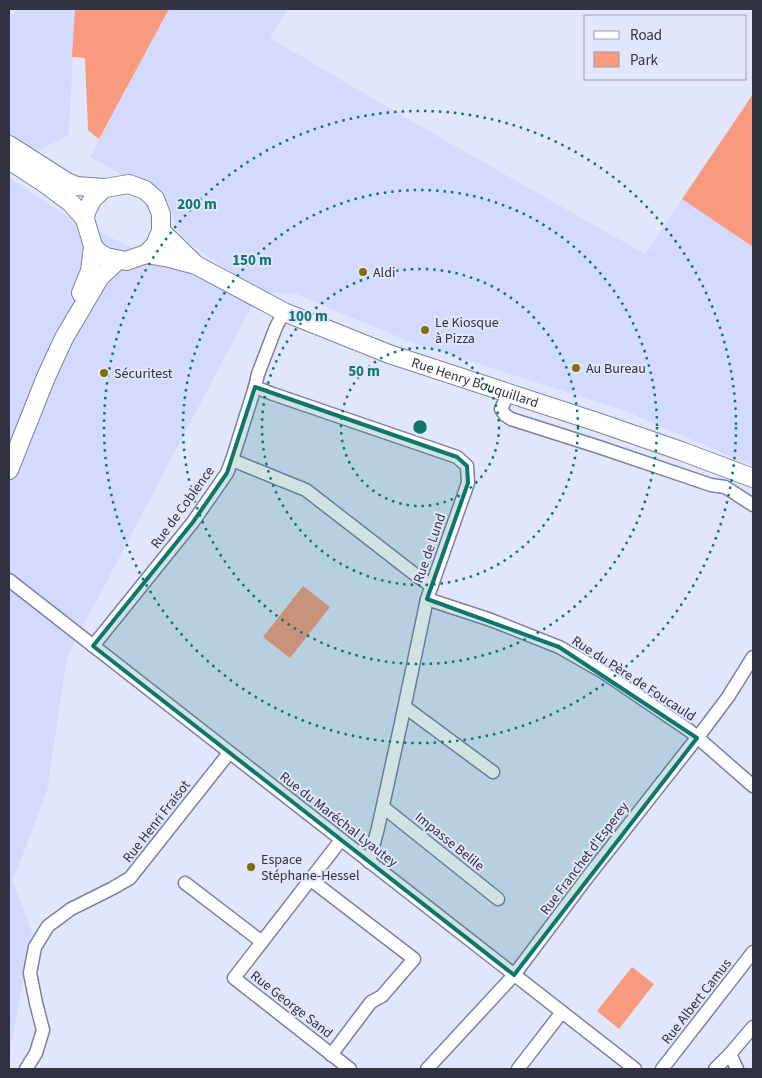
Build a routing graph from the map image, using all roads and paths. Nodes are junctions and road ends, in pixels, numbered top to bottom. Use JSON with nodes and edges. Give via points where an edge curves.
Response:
{"nodes":[{"id":1,"x":9,"y":145,"type":"edge"},
{"id":2,"x":9,"y":160,"type":"edge"},
{"id":3,"x":105,"y":188,"type":"junction"},
{"id":4,"x":86,"y":219,"type":"junction"},
{"id":5,"x":161,"y":230,"type":"junction"},
{"id":6,"x":93,"y":246,"type":"junction"},
{"id":7,"x":146,"y":254,"type":"junction"},
{"id":8,"x":118,"y":260,"type":"junction"},
{"id":9,"x":196,"y":265,"type":"junction"},
{"id":10,"x":284,"y":312,"type":"junction"},
{"id":11,"x":64,"y":338,"type":"junction"},
{"id":12,"x":256,"y":387,"type":"junction"},
{"id":13,"x":508,"y":394,"type":"junction"},
{"id":14,"x":232,"y":460,"type":"junction"},
{"id":15,"x":9,"y":470,"type":"edge"},
{"id":16,"x":753,"y":480,"type":"edge"},
{"id":17,"x":753,"y":505,"type":"edge"},
{"id":18,"x":9,"y":580,"type":"edge"},
{"id":19,"x":432,"y":586,"type":"junction"},
{"id":20,"x":9,"y":590,"type":"edge"},
{"id":21,"x":24,"y":593,"type":"junction"},
{"id":22,"x":427,"y":599,"type":"junction"},
{"id":23,"x":93,"y":646,"type":"junction"},
{"id":24,"x":753,"y":657,"type":"edge"},
{"id":25,"x":405,"y":707,"type":"junction"},
{"id":26,"x":697,"y":738,"type":"junction"},
{"id":27,"x":229,"y":753,"type":"junction"},
{"id":28,"x":493,"y":772,"type":"dead end"},
{"id":29,"x":753,"y":786,"type":"edge"},
{"id":30,"x":383,"y":807,"type":"junction"},
{"id":31,"x":341,"y":840,"type":"junction"},
{"id":32,"x":369,"y":862,"type":"junction"},
{"id":33,"x":311,"y":880,"type":"junction"},
{"id":34,"x":185,"y":883,"type":"dead end"},
{"id":35,"x":498,"y":899,"type":"dead end"},
{"id":36,"x":262,"y":942,"type":"junction"},
{"id":37,"x":753,"y":952,"type":"edge"},
{"id":38,"x":514,"y":975,"type":"junction"},
{"id":39,"x":562,"y":1012,"type":"junction"},
{"id":40,"x":753,"y":1027,"type":"edge"},
{"id":41,"x":730,"y":1054,"type":"junction"},
{"id":42,"x":331,"y":1055,"type":"junction"},
{"id":43,"x":26,"y":1069,"type":"edge"},
{"id":44,"x":350,"y":1069,"type":"edge"},
{"id":45,"x":427,"y":1069,"type":"edge"},
{"id":46,"x":518,"y":1069,"type":"edge"},
{"id":47,"x":635,"y":1069,"type":"edge"},
{"id":48,"x":662,"y":1069,"type":"edge"},
{"id":49,"x":715,"y":1069,"type":"edge"},
{"id":50,"x":737,"y":1069,"type":"edge"}],
"edges":[{"from":1,"to":3,"type":"main road","via":[[67,182],[76,186]]},
{"from":2,"to":4,"type":"main road","via":[[71,203]]},
{"from":3,"to":4,"type":"main road","via":[[92,200]]},
{"from":3,"to":5,"type":"main road","via":[[129,184],[145,190],[158,205]]},
{"from":4,"to":6,"type":"main road"},
{"from":5,"to":7,"type":"main road","via":[[155,245]]},
{"from":5,"to":9,"type":"main road","name":"Rue Henry Bouquillard"},
{"from":6,"to":8,"type":"main road","via":[[106,257]]},
{"from":6,"to":11,"type":"main road","via":[[90,271]]},
{"from":7,"to":8,"type":"main road","via":[[126,261]]},
{"from":7,"to":9,"type":"main road","name":"Rue Henry Bouquillard"},
{"from":8,"to":11,"type":"main road","via":[[98,282]]},
{"from":9,"to":10,"type":"main road","name":"Rue Henry Bouquillard"},
{"from":10,"to":12,"type":"street","name":"Rue de Coblence","via":[[258,374]]},
{"from":10,"to":13,"type":"main road","name":"Rue Henry Bouquillard","via":[[388,354]]},
{"from":11,"to":15,"type":"main road"},
{"from":12,"to":14,"type":"street","name":"Rue de Coblence"},
{"from":12,"to":19,"type":"street","name":"Rue de Lund","via":[[457,457],[467,466],[468,482]]},
{"from":13,"to":16,"type":"main road","name":"Rue Henry Bouquillard","via":[[600,423]]},
{"from":13,"to":17,"type":"street","via":[[500,409],[511,418],[725,487]]},
{"from":14,"to":19,"type":"street","via":[[306,490]]},
{"from":14,"to":23,"type":"street","name":"Rue de Coblence","via":[[193,522]]},
{"from":18,"to":21,"type":"street","name":"Rue du Maréchal Lyautey"},
{"from":19,"to":22,"type":"street","name":"Rue de Lund"},
{"from":20,"to":21,"type":"street","name":"Rue du Maréchal Lyautey"},
{"from":21,"to":23,"type":"street","name":"Rue du Maréchal Lyautey"},
{"from":22,"to":25,"type":"street","name":"Rue de Lund"},
{"from":22,"to":26,"type":"street","name":"Rue du Père de Foucauld","via":[[560,648],[603,672]]},
{"from":23,"to":27,"type":"street","name":"Rue du Maréchal Lyautey"},
{"from":24,"to":26,"type":"street","name":"Rue Franchet d'Esperey"},
{"from":25,"to":28,"type":"street"},
{"from":25,"to":30,"type":"street","name":"Rue de Lund"},
{"from":26,"to":29,"type":"street","name":"Rue du Père de Foucauld"},
{"from":26,"to":38,"type":"street","name":"Rue Franchet d'Esperey"},
{"from":27,"to":31,"type":"street","name":"Rue du Maréchal Lyautey"},
{"from":27,"to":43,"type":"street","name":"Rue Henri Fraisot","via":[[130,878],[71,909],[48,926],[36,947],[30,973],[43,1030],[36,1053]]},
{"from":30,"to":32,"type":"street","name":"Rue de Lund"},
{"from":30,"to":35,"type":"street","name":"Impasse Belile"},
{"from":31,"to":32,"type":"street","name":"Rue du Maréchal Lyautey"},
{"from":31,"to":33,"type":"street","name":"Rue George Sand"},
{"from":32,"to":38,"type":"street","name":"Rue du Maréchal Lyautey"},
{"from":33,"to":36,"type":"street","name":"Rue George Sand"},
{"from":33,"to":42,"type":"street","via":[[414,959],[382,996],[371,1002]]},
{"from":34,"to":36,"type":"street"},
{"from":36,"to":42,"type":"street","name":"Rue George Sand","via":[[234,978]]},
{"from":37,"to":48,"type":"street","name":"Rue Albert Camus"},
{"from":38,"to":39,"type":"street","name":"Rue du Maréchal Lyautey"},
{"from":38,"to":45,"type":"street","name":"Rue Franchet d'Esperey"},
{"from":39,"to":46,"type":"street"},
{"from":39,"to":47,"type":"street","name":"Rue du Maréchal Lyautey"},
{"from":40,"to":41,"type":"street"},
{"from":41,"to":49,"type":"street"},
{"from":41,"to":50,"type":"street"},
{"from":42,"to":44,"type":"street","name":"Rue George Sand"}]}
